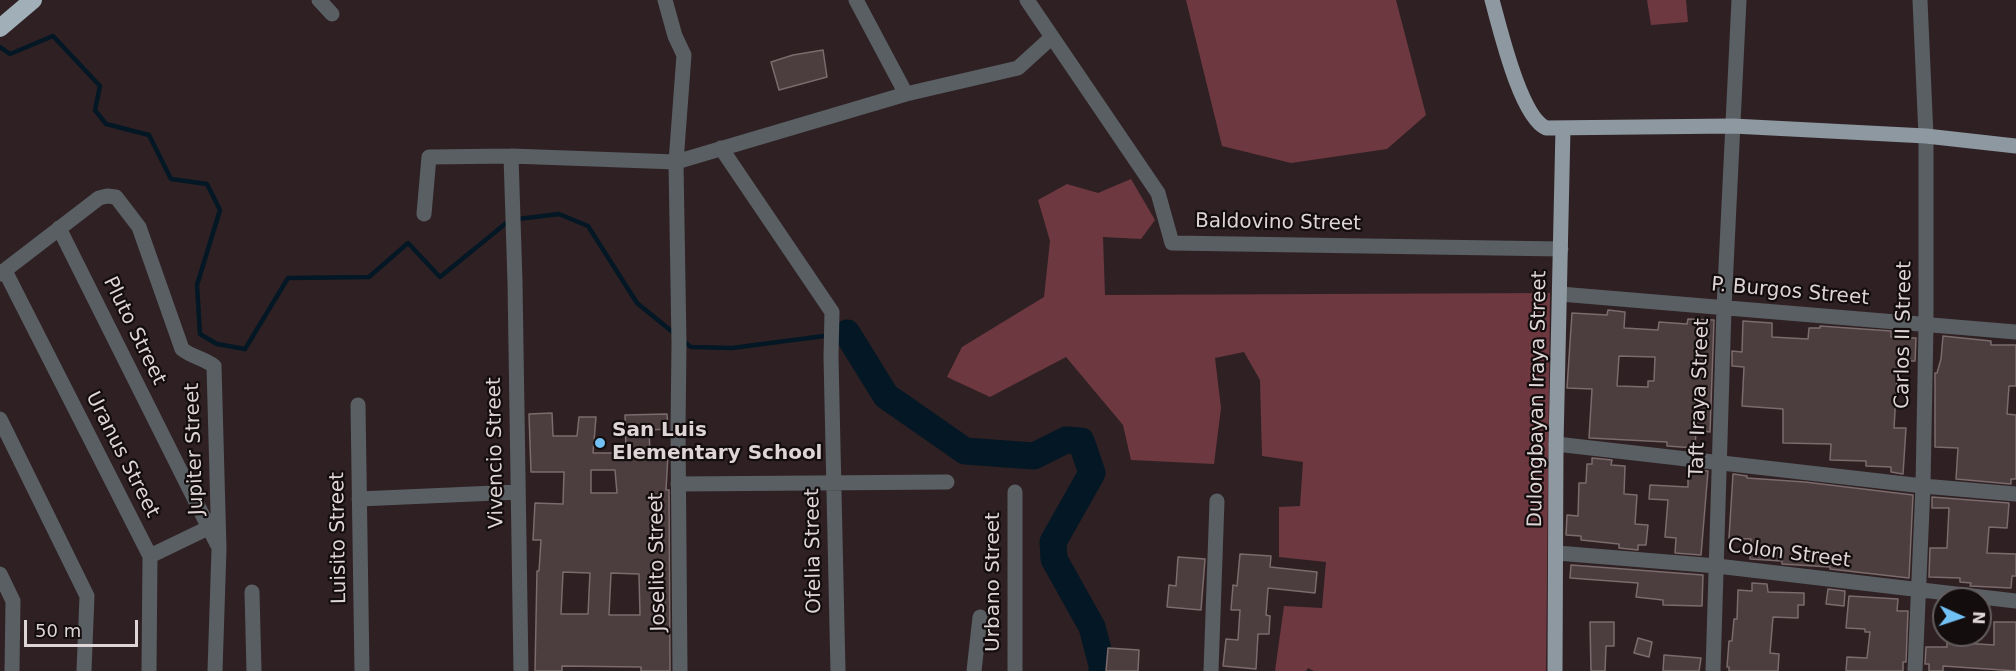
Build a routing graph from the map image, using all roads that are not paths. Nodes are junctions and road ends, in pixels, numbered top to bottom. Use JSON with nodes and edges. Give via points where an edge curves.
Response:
{"nodes":[{"id":1,"x":33,"y":0,"type":"edge"},
{"id":2,"x":319,"y":0,"type":"edge"},
{"id":3,"x":665,"y":0,"type":"edge"},
{"id":4,"x":856,"y":0,"type":"edge"},
{"id":5,"x":1027,"y":0,"type":"edge"},
{"id":6,"x":1492,"y":0,"type":"edge"},
{"id":7,"x":1739,"y":0,"type":"edge"},
{"id":8,"x":1920,"y":0,"type":"edge"},
{"id":9,"x":332,"y":14,"type":"dead end"},
{"id":10,"x":0,"y":28,"type":"edge"},
{"id":11,"x":1052,"y":38,"type":"junction"},
{"id":12,"x":906,"y":94,"type":"junction"},
{"id":13,"x":1734,"y":126,"type":"junction"},
{"id":14,"x":1563,"y":128,"type":"junction"},
{"id":15,"x":1926,"y":136,"type":"junction"},
{"id":16,"x":2016,"y":147,"type":"edge"},
{"id":17,"x":721,"y":148,"type":"junction"},
{"id":18,"x":511,"y":156,"type":"junction"},
{"id":19,"x":676,"y":162,"type":"junction"},
{"id":20,"x":424,"y":214,"type":"dead end"},
{"id":21,"x":59,"y":228,"type":"junction"},
{"id":22,"x":1561,"y":249,"type":"junction"},
{"id":23,"x":2,"y":272,"type":"edge"},
{"id":24,"x":1560,"y":294,"type":"junction"},
{"id":25,"x":1724,"y":308,"type":"junction"},
{"id":26,"x":1926,"y":325,"type":"junction"},
{"id":27,"x":2016,"y":332,"type":"edge"},
{"id":28,"x":358,"y":405,"type":"dead end"},
{"id":29,"x":0,"y":419,"type":"edge"},
{"id":30,"x":1556,"y":444,"type":"junction"},
{"id":31,"x":1718,"y":463,"type":"junction"},
{"id":32,"x":947,"y":482,"type":"dead end"},
{"id":33,"x":678,"y":484,"type":"junction"},
{"id":34,"x":834,"y":484,"type":"junction"},
{"id":35,"x":1923,"y":486,"type":"junction"},
{"id":36,"x":518,"y":492,"type":"junction"},
{"id":37,"x":1014,"y":492,"type":"dead end"},
{"id":38,"x":2016,"y":494,"type":"edge"},
{"id":39,"x":359,"y":499,"type":"junction"},
{"id":40,"x":1217,"y":501,"type":"dead end"},
{"id":41,"x":208,"y":528,"type":"junction"},
{"id":42,"x":219,"y":549,"type":"junction"},
{"id":43,"x":1557,"y":553,"type":"junction"},
{"id":44,"x":150,"y":556,"type":"junction"},
{"id":45,"x":1717,"y":566,"type":"junction"},
{"id":46,"x":0,"y":574,"type":"edge"},
{"id":47,"x":1919,"y":591,"type":"junction"},
{"id":48,"x":252,"y":592,"type":"dead end"},
{"id":49,"x":2016,"y":601,"type":"edge"},
{"id":50,"x":980,"y":617,"type":"dead end"},
{"id":51,"x":12,"y":671,"type":"edge"},
{"id":52,"x":84,"y":671,"type":"edge"},
{"id":53,"x":149,"y":671,"type":"edge"},
{"id":54,"x":215,"y":671,"type":"edge"},
{"id":55,"x":254,"y":671,"type":"edge"},
{"id":56,"x":362,"y":671,"type":"edge"},
{"id":57,"x":521,"y":671,"type":"edge"},
{"id":58,"x":680,"y":671,"type":"edge"},
{"id":59,"x":838,"y":671,"type":"edge"},
{"id":60,"x":974,"y":671,"type":"edge"},
{"id":61,"x":1015,"y":671,"type":"edge"},
{"id":62,"x":1211,"y":671,"type":"edge"},
{"id":63,"x":1555,"y":671,"type":"edge"},
{"id":64,"x":1713,"y":671,"type":"edge"},
{"id":65,"x":1915,"y":671,"type":"edge"}],
"edges":[{"from":1,"to":10,"type":"highway"},
{"from":2,"to":9,"type":"street"},
{"from":3,"to":19,"type":"street","name":"Joselito Street","via":[[684,55]]},
{"from":4,"to":12,"type":"street"},
{"from":5,"to":11,"type":"street","name":"Baldovino Street"},
{"from":6,"to":14,"type":"main road","via":[[1526,102],[1542,126]]},
{"from":7,"to":13,"type":"street","name":"Taft Iraya Street"},
{"from":8,"to":15,"type":"street","name":"Carlos II Street"},
{"from":11,"to":12,"type":"street","via":[[1018,68]]},
{"from":11,"to":22,"type":"street","name":"Baldovino Street","via":[[1158,193],[1172,243]]},
{"from":12,"to":17,"type":"street"},
{"from":13,"to":14,"type":"main road"},
{"from":13,"to":15,"type":"main road"},
{"from":13,"to":25,"type":"street","name":"Taft Iraya Street"},
{"from":14,"to":22,"type":"main road","name":"Dulongbayan Iraya Street"},
{"from":15,"to":16,"type":"main road"},
{"from":15,"to":26,"type":"street","name":"Carlos II Street"},
{"from":17,"to":19,"type":"street"},
{"from":17,"to":34,"type":"street","name":"Ofelia Street","via":[[832,312]]},
{"from":18,"to":19,"type":"street"},
{"from":18,"to":20,"type":"street","via":[[429,157]]},
{"from":18,"to":36,"type":"street","name":"Vivencio Street"},
{"from":19,"to":33,"type":"street","name":"Joselito Street"},
{"from":21,"to":23,"type":"street"},
{"from":21,"to":41,"type":"street","name":"Pluto Street"},
{"from":21,"to":42,"type":"street","name":"Jupiter Street","via":[[99,198],[116,197],[139,227],[182,349],[214,366]]},
{"from":22,"to":24,"type":"main road","name":"Dulongbayan Iraya Street"},
{"from":23,"to":44,"type":"street","name":"Uranus Street"},
{"from":24,"to":25,"type":"street","name":"P. Burgos Street"},
{"from":24,"to":30,"type":"main road","name":"Dulongbayan Iraya Street"},
{"from":25,"to":26,"type":"street","name":"P. Burgos Street"},
{"from":25,"to":31,"type":"street","name":"Taft Iraya Street"},
{"from":26,"to":27,"type":"street","name":"P. Burgos Street"},
{"from":26,"to":35,"type":"street","name":"Carlos II Street"},
{"from":28,"to":39,"type":"street","name":"Luisito Street"},
{"from":29,"to":52,"type":"street","via":[[87,596]]},
{"from":30,"to":31,"type":"street"},
{"from":30,"to":43,"type":"main road","name":"Dulongbayan Iraya Street"},
{"from":31,"to":35,"type":"street"},
{"from":31,"to":45,"type":"street","name":"Taft Iraya Street"},
{"from":32,"to":34,"type":"street"},
{"from":33,"to":34,"type":"street"},
{"from":33,"to":58,"type":"street","name":"Joselito Street"},
{"from":34,"to":59,"type":"street","name":"Ofelia Street"},
{"from":35,"to":38,"type":"street"},
{"from":35,"to":47,"type":"street","name":"Carlos II Street"},
{"from":36,"to":39,"type":"street"},
{"from":36,"to":57,"type":"street","name":"Vivencio Street"},
{"from":37,"to":61,"type":"street","name":"Urbano Street"},
{"from":39,"to":56,"type":"street","name":"Luisito Street"},
{"from":40,"to":62,"type":"street"},
{"from":41,"to":42,"type":"street","name":"Pluto Street"},
{"from":41,"to":44,"type":"street"},
{"from":42,"to":54,"type":"street","name":"Jupiter Street"},
{"from":43,"to":45,"type":"street","name":"Colon Street"},
{"from":43,"to":63,"type":"main road","name":"Dulongbayan Iraya Street"},
{"from":44,"to":53,"type":"street","name":"Uranus Street"},
{"from":45,"to":47,"type":"street","name":"Colon Street"},
{"from":45,"to":64,"type":"street","name":"Taft Iraya Street"},
{"from":46,"to":51,"type":"street","via":[[13,601]]},
{"from":47,"to":49,"type":"street","name":"Colon Street"},
{"from":47,"to":65,"type":"street","name":"Carlos II Street"},
{"from":48,"to":55,"type":"street"},
{"from":50,"to":60,"type":"street"}]}
